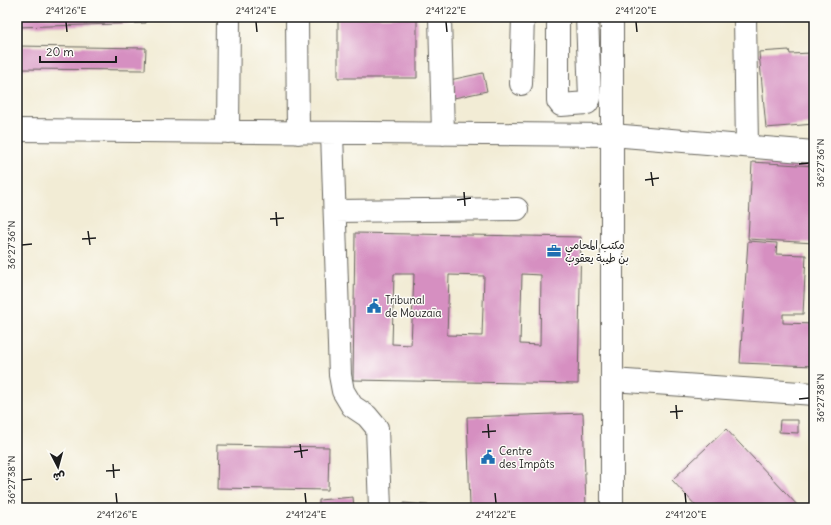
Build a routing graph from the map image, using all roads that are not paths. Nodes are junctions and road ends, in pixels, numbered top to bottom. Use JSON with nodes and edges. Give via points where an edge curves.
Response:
{"nodes":[{"id":1,"x":229,"y":17,"type":"edge"},
{"id":2,"x":297,"y":17,"type":"edge"},
{"id":3,"x":440,"y":17,"type":"edge"},
{"id":4,"x":523,"y":17,"type":"edge"},
{"id":5,"x":558,"y":17,"type":"edge"},
{"id":6,"x":587,"y":17,"type":"edge"},
{"id":7,"x":612,"y":17,"type":"edge"},
{"id":8,"x":745,"y":17,"type":"edge"},
{"id":9,"x":521,"y":84,"type":"dead end"},
{"id":10,"x":17,"y":130,"type":"edge"},
{"id":11,"x":228,"y":132,"type":"junction"},
{"id":12,"x":298,"y":133,"type":"junction"},
{"id":13,"x":332,"y":133,"type":"junction"},
{"id":14,"x":443,"y":134,"type":"junction"},
{"id":15,"x":612,"y":135,"type":"junction"},
{"id":16,"x":747,"y":146,"type":"junction"},
{"id":17,"x":814,"y":152,"type":"edge"},
{"id":18,"x":517,"y":209,"type":"dead end"},
{"id":19,"x":335,"y":211,"type":"junction"},
{"id":20,"x":612,"y":380,"type":"junction"},
{"id":21,"x":814,"y":394,"type":"edge"},
{"id":22,"x":380,"y":508,"type":"edge"},
{"id":23,"x":612,"y":508,"type":"edge"}],
"edges":[{"from":1,"to":11,"type":"street"},
{"from":2,"to":12,"type":"street"},
{"from":3,"to":14,"type":"street"},
{"from":4,"to":9,"type":"street"},
{"from":5,"to":6,"type":"street","via":[[558,101],[561,104],[587,104],[590,98]]},
{"from":7,"to":15,"type":"street"},
{"from":8,"to":16,"type":"street"},
{"from":10,"to":11,"type":"street"},
{"from":11,"to":12,"type":"street"},
{"from":12,"to":13,"type":"street"},
{"from":13,"to":14,"type":"street"},
{"from":13,"to":19,"type":"street"},
{"from":14,"to":15,"type":"street"},
{"from":15,"to":16,"type":"street"},
{"from":15,"to":20,"type":"street"},
{"from":16,"to":17,"type":"street"},
{"from":18,"to":19,"type":"street"},
{"from":19,"to":22,"type":"street","via":[[340,375],[343,391],[352,406],[367,416],[377,428]]},
{"from":20,"to":21,"type":"street"},
{"from":20,"to":23,"type":"street"}]}
